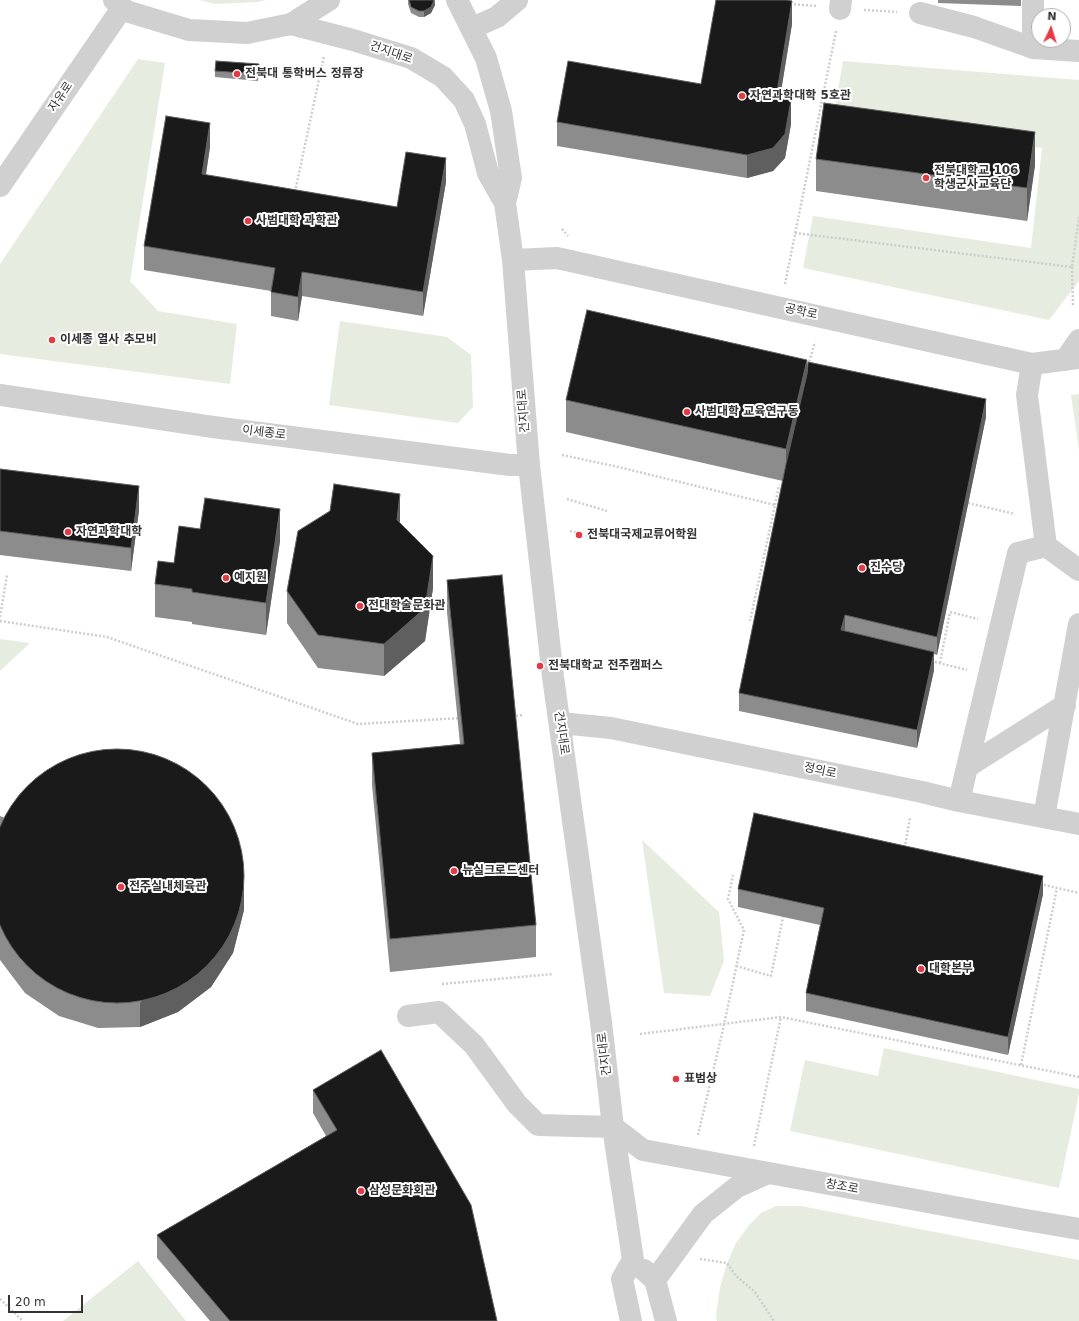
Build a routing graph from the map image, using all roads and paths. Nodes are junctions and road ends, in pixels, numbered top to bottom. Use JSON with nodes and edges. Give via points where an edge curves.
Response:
{"nodes":[{"id":1,"x":329,"y":0,"type":"edge"},
{"id":2,"x":457,"y":0,"type":"edge"},
{"id":3,"x":517,"y":0,"type":"edge"},
{"id":4,"x":783,"y":3,"type":"edge"},
{"id":5,"x":118,"y":4,"type":"edge"},
{"id":6,"x":841,"y":4,"type":"edge"},
{"id":7,"x":915,"y":8,"type":"edge"},
{"id":8,"x":291,"y":24,"type":"junction"},
{"id":9,"x":472,"y":28,"type":"junction"},
{"id":10,"x":1031,"y":47,"type":"edge"},
{"id":11,"x":1033,"y":48,"type":"edge"},
{"id":12,"x":1079,"y":51,"type":"edge"},
{"id":13,"x":324,"y":55,"type":"dead end"},
{"id":14,"x":0,"y":186,"type":"edge"},
{"id":15,"x":294,"y":197,"type":"edge"},
{"id":16,"x":505,"y":203,"type":"junction"},
{"id":17,"x":1079,"y":217,"type":"edge"},
{"id":18,"x":795,"y":233,"type":"junction"},
{"id":19,"x":513,"y":260,"type":"junction"},
{"id":20,"x":1072,"y":267,"type":"junction"},
{"id":21,"x":785,"y":284,"type":"dead end"},
{"id":22,"x":1073,"y":306,"type":"dead end"},
{"id":23,"x":1079,"y":340,"type":"edge"},
{"id":24,"x":815,"y":342,"type":"dead end"},
{"id":25,"x":1072,"y":359,"type":"edge"},
{"id":26,"x":1032,"y":364,"type":"junction"},
{"id":27,"x":805,"y":377,"type":"edge"},
{"id":28,"x":0,"y":395,"type":"edge"},
{"id":29,"x":562,"y":455,"type":"dead end"},
{"id":30,"x":529,"y":465,"type":"junction"},
{"id":31,"x":779,"y":485,"type":"dead end"},
{"id":32,"x":567,"y":499,"type":"dead end"},
{"id":33,"x":968,"y":503,"type":"edge"},
{"id":34,"x":775,"y":505,"type":"junction"},
{"id":35,"x":608,"y":510,"type":"dead end"},
{"id":36,"x":1015,"y":514,"type":"dead end"},
{"id":37,"x":570,"y":531,"type":"dead end"},
{"id":38,"x":600,"y":539,"type":"dead end"},
{"id":39,"x":1046,"y":546,"type":"junction"},
{"id":40,"x":1079,"y":570,"type":"edge"},
{"id":41,"x":7,"y":576,"type":"dead end"},
{"id":42,"x":0,"y":617,"type":"edge"},
{"id":43,"x":981,"y":619,"type":"dead end"},
{"id":44,"x":0,"y":621,"type":"edge"},
{"id":45,"x":750,"y":621,"type":"dead end"},
{"id":46,"x":1079,"y":624,"type":"edge"},
{"id":47,"x":925,"y":660,"type":"edge"},
{"id":48,"x":940,"y":664,"type":"junction"},
{"id":49,"x":969,"y":670,"type":"dead end"},
{"id":50,"x":1065,"y":705,"type":"junction"},
{"id":51,"x":524,"y":715,"type":"dead end"},
{"id":52,"x":509,"y":716,"type":"edge"},
{"id":53,"x":465,"y":718,"type":"edge"},
{"id":54,"x":560,"y":723,"type":"junction"},
{"id":55,"x":967,"y":767,"type":"junction"},
{"id":56,"x":959,"y":801,"type":"junction"},
{"id":57,"x":910,"y":817,"type":"dead end"},
{"id":58,"x":1044,"y":817,"type":"junction"},
{"id":59,"x":1079,"y":824,"type":"edge"},
{"id":60,"x":905,"y":847,"type":"junction"},
{"id":61,"x":913,"y":848,"type":"edge"},
{"id":62,"x":904,"y":852,"type":"edge"},
{"id":63,"x":733,"y":875,"type":"dead end"},
{"id":64,"x":1034,"y":883,"type":"edge"},
{"id":65,"x":1057,"y":888,"type":"junction"},
{"id":66,"x":1079,"y":893,"type":"edge"},
{"id":67,"x":783,"y":917,"type":"edge"},
{"id":68,"x":736,"y":966,"type":"junction"},
{"id":69,"x":553,"y":974,"type":"dead end"},
{"id":70,"x":442,"y":984,"type":"dead end"},
{"id":71,"x":408,"y":1016,"type":"dead end"},
{"id":72,"x":781,"y":1017,"type":"junction"},
{"id":73,"x":724,"y":1025,"type":"junction"},
{"id":74,"x":640,"y":1034,"type":"dead end"},
{"id":75,"x":1021,"y":1065,"type":"junction"},
{"id":76,"x":1079,"y":1077,"type":"edge"},
{"id":77,"x":613,"y":1127,"type":"junction"},
{"id":78,"x":698,"y":1136,"type":"dead end"},
{"id":79,"x":753,"y":1147,"type":"dead end"},
{"id":80,"x":768,"y":1173,"type":"junction"},
{"id":81,"x":1079,"y":1229,"type":"edge"},
{"id":82,"x":697,"y":1259,"type":"dead end"},
{"id":83,"x":633,"y":1260,"type":"junction"},
{"id":84,"x":655,"y":1280,"type":"junction"},
{"id":85,"x":0,"y":1299,"type":"edge"},
{"id":86,"x":23,"y":1321,"type":"edge"},
{"id":87,"x":631,"y":1321,"type":"edge"},
{"id":88,"x":666,"y":1321,"type":"edge"},
{"id":89,"x":774,"y":1321,"type":"edge"}],
"edges":[{"from":1,"to":8,"type":"lane"},
{"from":2,"to":9,"type":"lane","name":"건지대로"},
{"from":3,"to":9,"type":"lane","via":[[497,17]]},
{"from":4,"to":6,"type":"path"},
{"from":5,"to":8,"type":"lane","via":[[126,11],[190,30],[247,33]]},
{"from":5,"to":14,"type":"lane","name":"자유로"},
{"from":6,"to":18,"type":"path"},
{"from":7,"to":10,"type":"lane"},
{"from":8,"to":16,"type":"lane","name":"건지대로","via":[[411,58],[443,77],[464,100],[476,124],[488,173]]},
{"from":9,"to":16,"type":"lane","name":"건지대로","via":[[486,58],[501,111],[511,178]]},
{"from":11,"to":12,"type":"lane"},
{"from":13,"to":15,"type":"path"},
{"from":16,"to":19,"type":"lane","name":"건지대로"},
{"from":17,"to":20,"type":"path"},
{"from":18,"to":20,"type":"path"},
{"from":18,"to":21,"type":"path"},
{"from":19,"to":26,"type":"lane","name":"공학로","via":[[557,258]]},
{"from":19,"to":30,"type":"lane","name":"건지대로"},
{"from":20,"to":22,"type":"path"},
{"from":23,"to":25,"type":"lane","name":"공학로"},
{"from":24,"to":27,"type":"path"},
{"from":25,"to":26,"type":"lane","name":"공학로"},
{"from":26,"to":39,"type":"lane","via":[[1027,395]]},
{"from":28,"to":30,"type":"lane","name":"이세종로","via":[[213,427],[510,465]]},
{"from":29,"to":34,"type":"path"},
{"from":30,"to":54,"type":"lane","name":"건지대로"},
{"from":31,"to":34,"type":"path"},
{"from":32,"to":35,"type":"path"},
{"from":33,"to":36,"type":"path"},
{"from":34,"to":45,"type":"path"},
{"from":37,"to":38,"type":"path"},
{"from":39,"to":40,"type":"lane"},
{"from":39,"to":55,"type":"lane","via":[[1018,553]]},
{"from":41,"to":42,"type":"path"},
{"from":43,"to":48,"type":"path","via":[[950,612]]},
{"from":44,"to":53,"type":"path","via":[[107,637],[358,724]]},
{"from":46,"to":50,"type":"lane"},
{"from":47,"to":48,"type":"path"},
{"from":48,"to":49,"type":"path"},
{"from":50,"to":55,"type":"lane"},
{"from":50,"to":58,"type":"lane"},
{"from":51,"to":52,"type":"path"},
{"from":54,"to":56,"type":"lane","name":"정의로","via":[[610,728]]},
{"from":54,"to":77,"type":"lane","name":"건지대로"},
{"from":55,"to":56,"type":"lane"},
{"from":56,"to":58,"type":"lane","name":"정의로"},
{"from":57,"to":60,"type":"path"},
{"from":58,"to":59,"type":"lane","name":"정의로"},
{"from":60,"to":61,"type":"path"},
{"from":60,"to":62,"type":"path"},
{"from":63,"to":68,"type":"path","via":[[728,899],[744,930]]},
{"from":64,"to":65,"type":"path"},
{"from":65,"to":66,"type":"path"},
{"from":65,"to":75,"type":"path"},
{"from":67,"to":68,"type":"path","via":[[771,976]]},
{"from":68,"to":73,"type":"path"},
{"from":69,"to":70,"type":"path"},
{"from":71,"to":77,"type":"lane","via":[[439,1012],[474,1045],[517,1104],[538,1125]]},
{"from":72,"to":73,"type":"path"},
{"from":72,"to":75,"type":"path"},
{"from":72,"to":79,"type":"path"},
{"from":73,"to":74,"type":"path"},
{"from":73,"to":78,"type":"path"},
{"from":75,"to":76,"type":"path"},
{"from":77,"to":80,"type":"lane","name":"창조로","via":[[643,1150]]},
{"from":77,"to":83,"type":"lane","name":"건지대로"},
{"from":80,"to":81,"type":"lane","name":"창조로"},
{"from":80,"to":84,"type":"lane","via":[[737,1187],[703,1214]]},
{"from":82,"to":89,"type":"path","via":[[727,1263],[736,1276],[754,1291]]},
{"from":83,"to":84,"type":"lane"},
{"from":83,"to":87,"type":"lane","via":[[622,1279]]},
{"from":84,"to":88,"type":"lane"},
{"from":85,"to":86,"type":"path"}]}
